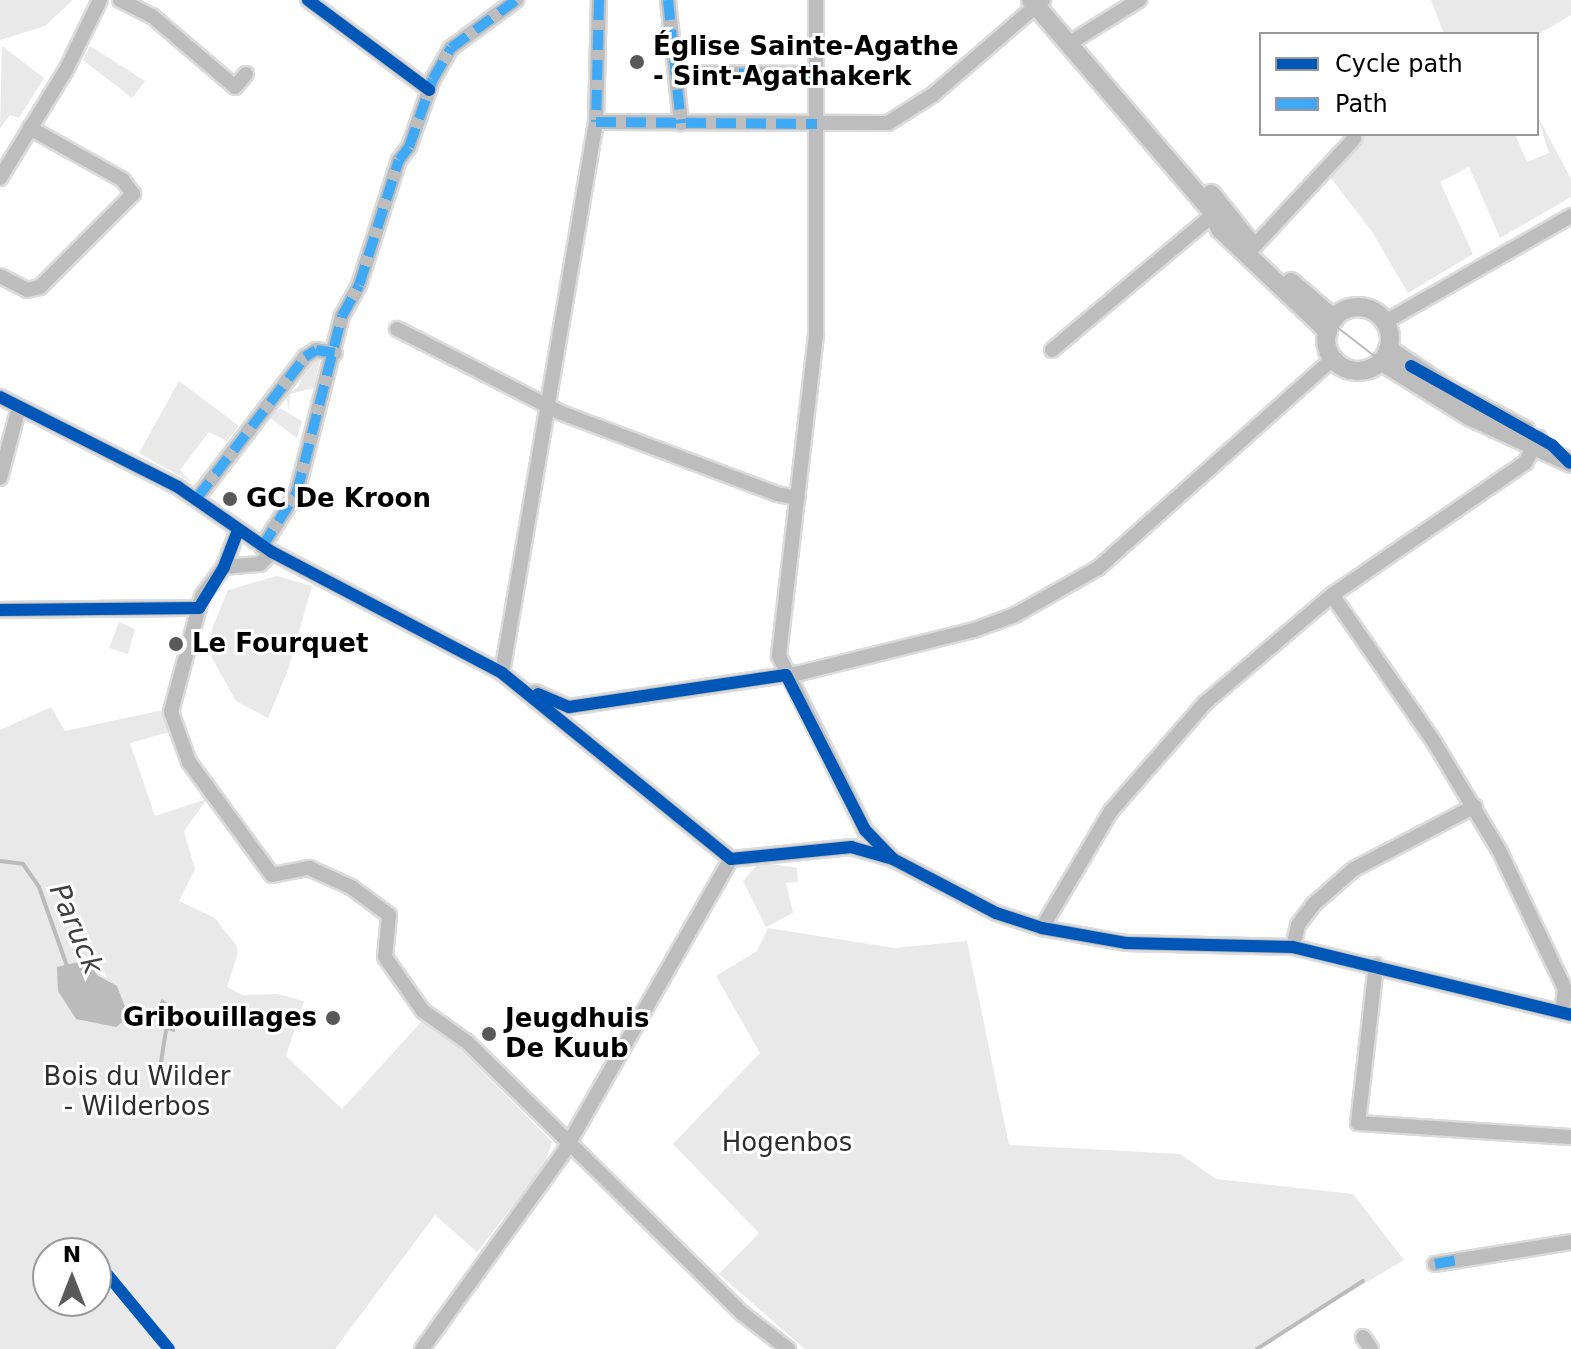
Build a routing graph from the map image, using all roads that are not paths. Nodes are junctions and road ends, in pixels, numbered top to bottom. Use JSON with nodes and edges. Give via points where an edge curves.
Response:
{"nodes":[{"id":1,"x":100,"y":0,"type":"edge"},
{"id":2,"x":120,"y":0,"type":"edge"},
{"id":3,"x":516,"y":0,"type":"edge"},
{"id":4,"x":599,"y":0,"type":"edge"},
{"id":5,"x":668,"y":0,"type":"edge"},
{"id":6,"x":816,"y":0,"type":"edge"},
{"id":7,"x":1139,"y":0,"type":"edge"},
{"id":8,"x":310,"y":1,"type":"edge"},
{"id":9,"x":1039,"y":2,"type":"edge"},
{"id":10,"x":1072,"y":40,"type":"junction"},
{"id":11,"x":679,"y":73,"type":"junction"},
{"id":12,"x":246,"y":74,"type":"dead end"},
{"id":13,"x":816,"y":74,"type":"junction"},
{"id":14,"x":429,"y":90,"type":"junction"},
{"id":15,"x":596,"y":122,"type":"junction"},
{"id":16,"x":681,"y":123,"type":"junction"},
{"id":17,"x":817,"y":124,"type":"junction"},
{"id":18,"x":30,"y":128,"type":"junction"},
{"id":19,"x":1354,"y":139,"type":"dead end"},
{"id":20,"x":0,"y":178,"type":"edge"},
{"id":21,"x":1218,"y":211,"type":"junction"},
{"id":22,"x":1571,"y":216,"type":"edge"},
{"id":23,"x":1250,"y":251,"type":"junction"},
{"id":24,"x":0,"y":276,"type":"edge"},
{"id":25,"x":1385,"y":322,"type":"junction"},
{"id":26,"x":1331,"y":325,"type":"junction"},
{"id":27,"x":397,"y":329,"type":"dead end"},
{"id":28,"x":1052,"y":350,"type":"dead end"},
{"id":29,"x":335,"y":353,"type":"junction"},
{"id":30,"x":1385,"y":355,"type":"junction"},
{"id":31,"x":1334,"y":358,"type":"junction"},
{"id":32,"x":0,"y":397,"type":"edge"},
{"id":33,"x":19,"y":407,"type":"junction"},
{"id":34,"x":548,"y":407,"type":"junction"},
{"id":35,"x":1536,"y":443,"type":"junction"},
{"id":36,"x":1571,"y":462,"type":"edge"},
{"id":37,"x":0,"y":478,"type":"edge"},
{"id":38,"x":197,"y":498,"type":"junction"},
{"id":39,"x":798,"y":498,"type":"junction"},
{"id":40,"x":238,"y":530,"type":"junction"},
{"id":41,"x":267,"y":550,"type":"junction"},
{"id":42,"x":224,"y":567,"type":"junction"},
{"id":43,"x":1332,"y":595,"type":"junction"},
{"id":44,"x":199,"y":608,"type":"junction"},
{"id":45,"x":0,"y":610,"type":"edge"},
{"id":46,"x":502,"y":673,"type":"junction"},
{"id":47,"x":786,"y":675,"type":"junction"},
{"id":48,"x":523,"y":689,"type":"junction"},
{"id":49,"x":569,"y":707,"type":"junction"},
{"id":50,"x":563,"y":724,"type":"junction"},
{"id":51,"x":1475,"y":806,"type":"junction"},
{"id":52,"x":865,"y":830,"type":"junction"},
{"id":53,"x":851,"y":847,"type":"junction"},
{"id":54,"x":731,"y":859,"type":"junction"},
{"id":55,"x":893,"y":859,"type":"junction"},
{"id":56,"x":1042,"y":928,"type":"junction"},
{"id":57,"x":1293,"y":947,"type":"junction"},
{"id":58,"x":1376,"y":965,"type":"junction"},
{"id":59,"x":1567,"y":1014,"type":"edge"},
{"id":60,"x":1571,"y":1137,"type":"edge"},
{"id":61,"x":569,"y":1144,"type":"junction"},
{"id":62,"x":1571,"y":1242,"type":"edge"},
{"id":63,"x":1435,"y":1264,"type":"dead end"},
{"id":64,"x":779,"y":1346,"type":"edge"},
{"id":65,"x":422,"y":1349,"type":"edge"}],
"edges":[{"from":1,"to":18,"type":"street"},
{"from":2,"to":12,"type":"street","via":[[152,16],[231,92]]},
{"from":3,"to":14,"type":"street","via":[[451,48]]},
{"from":4,"to":15,"type":"street"},
{"from":5,"to":11,"type":"street"},
{"from":6,"to":13,"type":"street"},
{"from":7,"to":10,"type":"street"},
{"from":8,"to":14,"type":"street"},
{"from":9,"to":10,"type":"main road"},
{"from":9,"to":17,"type":"street","via":[[928,99],[888,123]]},
{"from":10,"to":21,"type":"main road"},
{"from":11,"to":13,"type":"street"},
{"from":11,"to":16,"type":"street"},
{"from":13,"to":17,"type":"street"},
{"from":14,"to":29,"type":"street","via":[[409,147],[399,160],[359,285],[348,302]]},
{"from":15,"to":16,"type":"street"},
{"from":15,"to":34,"type":"street"},
{"from":16,"to":17,"type":"street"},
{"from":17,"to":39,"type":"street","via":[[816,335]]},
{"from":18,"to":20,"type":"street"},
{"from":18,"to":24,"type":"street","via":[[123,180],[133,194],[40,287],[27,290]]},
{"from":19,"to":23,"type":"street"},
{"from":21,"to":23,"type":"main road","via":[[1220,229]]},
{"from":21,"to":28,"type":"street"},
{"from":22,"to":25,"type":"street"},
{"from":23,"to":26,"type":"main road"},
{"from":25,"to":26,"type":"main road","via":[[1363,308],[1350,308]]},
{"from":25,"to":30,"type":"main road"},
{"from":26,"to":31,"type":"main road"},
{"from":27,"to":34,"type":"street"},
{"from":29,"to":38,"type":"street","via":[[316,350],[305,357]]},
{"from":29,"to":41,"type":"street","via":[[297,492]]},
{"from":30,"to":31,"type":"main road","via":[[1356,370]]},
{"from":30,"to":35,"type":"main road","via":[[1444,402]]},
{"from":31,"to":47,"type":"street","via":[[1098,568],[1050,598],[974,630]]},
{"from":32,"to":33,"type":"street"},
{"from":33,"to":37,"type":"street"},
{"from":33,"to":38,"type":"street"},
{"from":34,"to":39,"type":"street"},
{"from":34,"to":46,"type":"street"},
{"from":35,"to":36,"type":"main road"},
{"from":35,"to":43,"type":"street","via":[[1525,463]]},
{"from":38,"to":40,"type":"street"},
{"from":39,"to":47,"type":"street","via":[[779,656]]},
{"from":40,"to":41,"type":"street"},
{"from":40,"to":42,"type":"street"},
{"from":41,"to":42,"type":"street","via":[[260,564]]},
{"from":41,"to":46,"type":"street"},
{"from":42,"to":44,"type":"street"},
{"from":43,"to":51,"type":"street"},
{"from":43,"to":56,"type":"street","via":[[1227,683],[1158,755],[1111,811]]},
{"from":44,"to":45,"type":"street"},
{"from":44,"to":61,"type":"street","via":[[171,712],[189,762],[272,875],[309,868],[351,887],[389,915],[385,957],[391,971],[423,1011],[467,1042]]},
{"from":46,"to":48,"type":"street"},
{"from":47,"to":49,"type":"street"},
{"from":47,"to":52,"type":"street"},
{"from":48,"to":49,"type":"street"},
{"from":48,"to":50,"type":"street"},
{"from":49,"to":50,"type":"street"},
{"from":50,"to":54,"type":"street"},
{"from":51,"to":57,"type":"street","via":[[1354,869],[1314,904],[1298,925]]},
{"from":51,"to":59,"type":"street","via":[[1565,989]]},
{"from":52,"to":53,"type":"street"},
{"from":52,"to":55,"type":"street"},
{"from":53,"to":54,"type":"street"},
{"from":53,"to":55,"type":"street"},
{"from":54,"to":61,"type":"street"},
{"from":55,"to":56,"type":"street","via":[[996,913]]},
{"from":56,"to":57,"type":"street","via":[[1126,943]]},
{"from":57,"to":58,"type":"street"},
{"from":58,"to":59,"type":"street"},
{"from":58,"to":60,"type":"street","via":[[1358,1123]]},
{"from":61,"to":64,"type":"street"},
{"from":61,"to":65,"type":"street"},
{"from":62,"to":63,"type":"street"}]}
